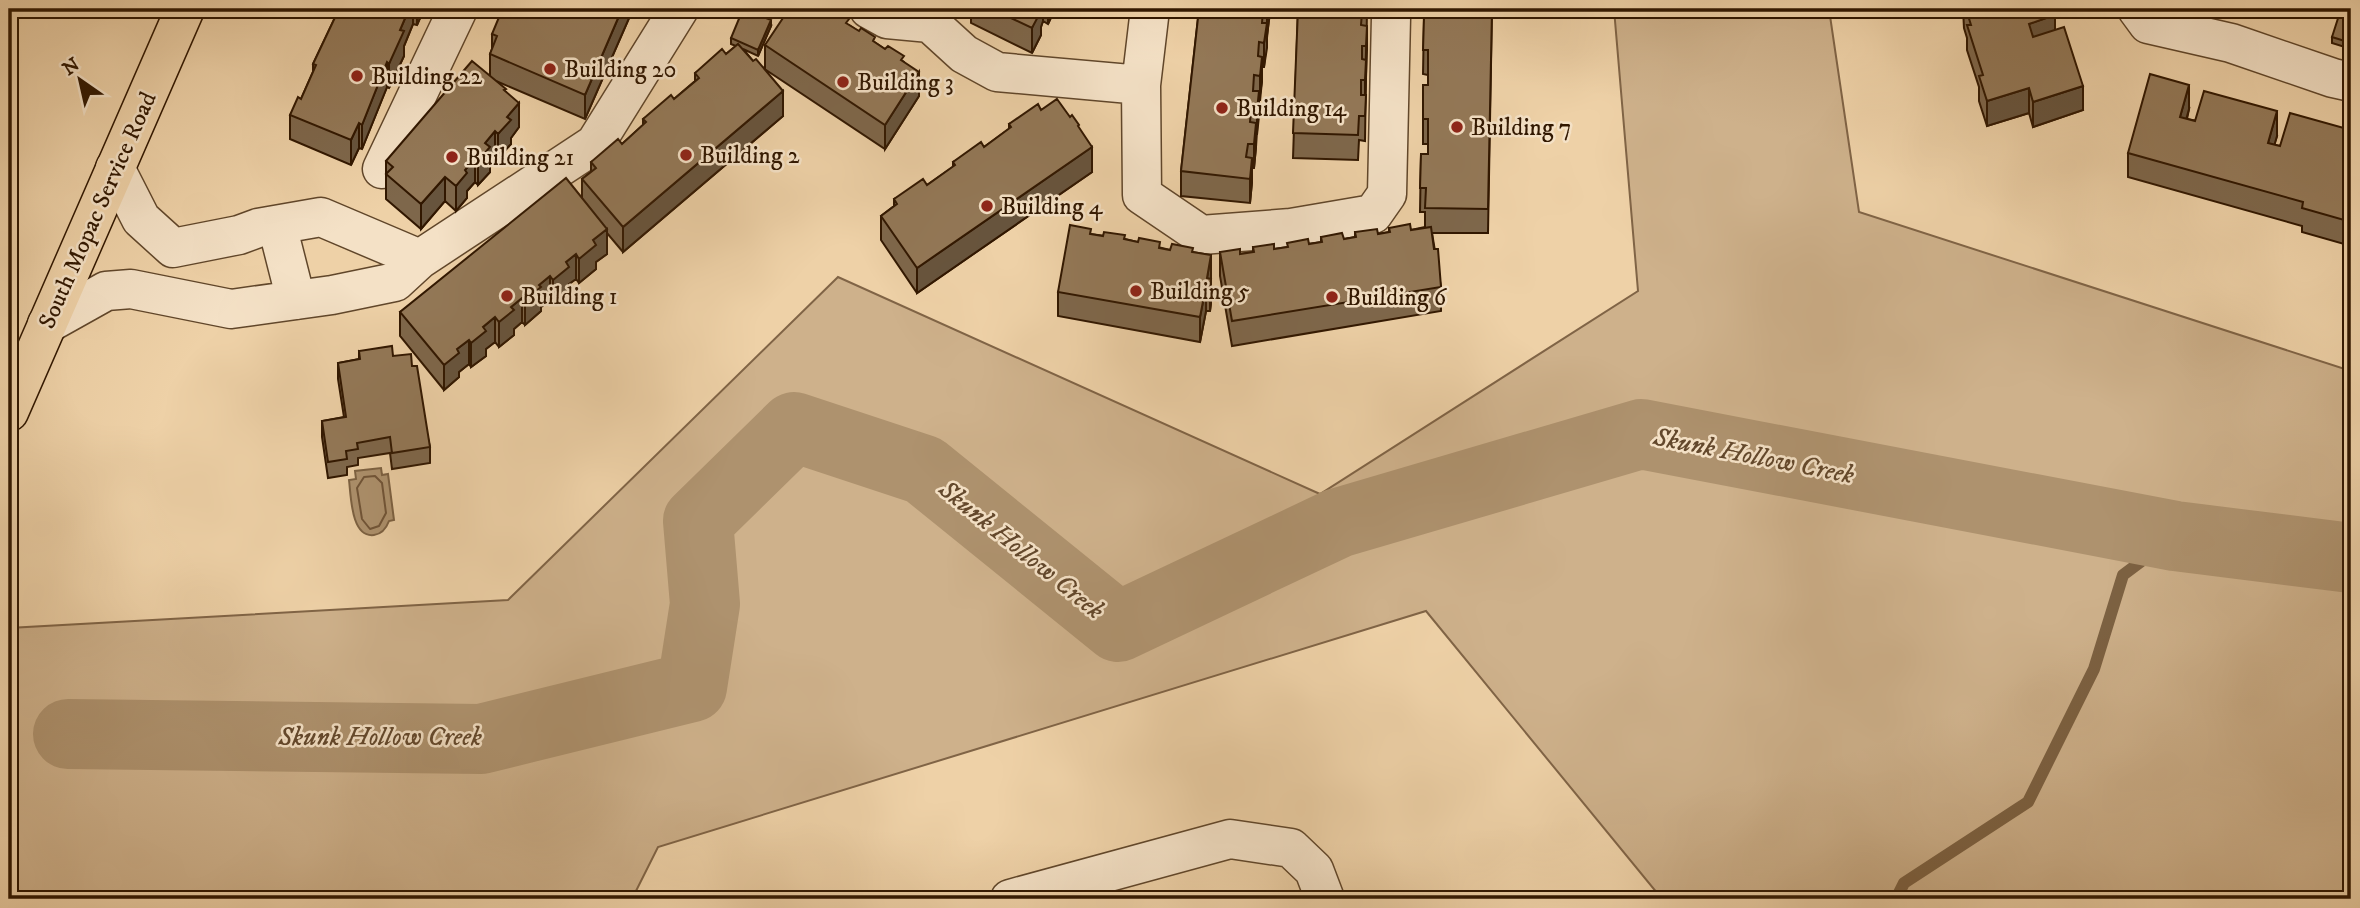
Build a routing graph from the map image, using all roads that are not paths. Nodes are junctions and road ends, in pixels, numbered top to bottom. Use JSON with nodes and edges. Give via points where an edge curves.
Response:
{"nodes":[{"id":1,"x":185,"y":9,"type":"edge"},
{"id":2,"x":458,"y":9,"type":"edge"},
{"id":3,"x":679,"y":9,"type":"edge"},
{"id":4,"x":869,"y":9,"type":"edge"},
{"id":5,"x":1150,"y":9,"type":"edge"},
{"id":6,"x":1389,"y":9,"type":"edge"},
{"id":7,"x":2137,"y":9,"type":"edge"},
{"id":8,"x":934,"y":16,"type":"edge"},
{"id":9,"x":2351,"y":82,"type":"edge"},
{"id":10,"x":1141,"y":85,"type":"junction"},
{"id":11,"x":115,"y":167,"type":"junction"},
{"id":12,"x":382,"y":169,"type":"dead end"},
{"id":13,"x":277,"y":225,"type":"junction"},
{"id":14,"x":420,"y":258,"type":"junction"},
{"id":15,"x":296,"y":300,"type":"junction"},
{"id":16,"x":47,"y":324,"type":"junction"},
{"id":17,"x":9,"y":412,"type":"edge"},
{"id":18,"x":1010,"y":899,"type":"edge"},
{"id":19,"x":1325,"y":899,"type":"edge"}],
"edges":[{"from":1,"to":11,"type":"main road","name":"South Mopac Service Road"},
{"from":2,"to":12,"type":"lane"},
{"from":3,"to":14,"type":"lane","via":[[595,144]]},
{"from":4,"to":8,"type":"lane","via":[[887,19]]},
{"from":5,"to":10,"type":"lane"},
{"from":6,"to":10,"type":"lane","via":[[1387,194],[1373,214],[1291,228],[1201,234],[1142,195]]},
{"from":7,"to":9,"type":"lane","via":[[2148,24],[2231,43]]},
{"from":8,"to":10,"type":"lane","via":[[964,54],[997,72]]},
{"from":11,"to":13,"type":"lane","via":[[141,219],[173,248]]},
{"from":11,"to":16,"type":"main road","name":"South Mopac Service Road"},
{"from":13,"to":14,"type":"lane","via":[[321,217]]},
{"from":13,"to":15,"type":"lane"},
{"from":14,"to":15,"type":"lane","via":[[395,282]]},
{"from":15,"to":16,"type":"lane","via":[[231,309],[131,289],[106,291]]},
{"from":16,"to":17,"type":"main road","name":"South Mopac Service Road"},
{"from":18,"to":19,"type":"lane","via":[[1230,839],[1291,848],[1314,870]]}]}
